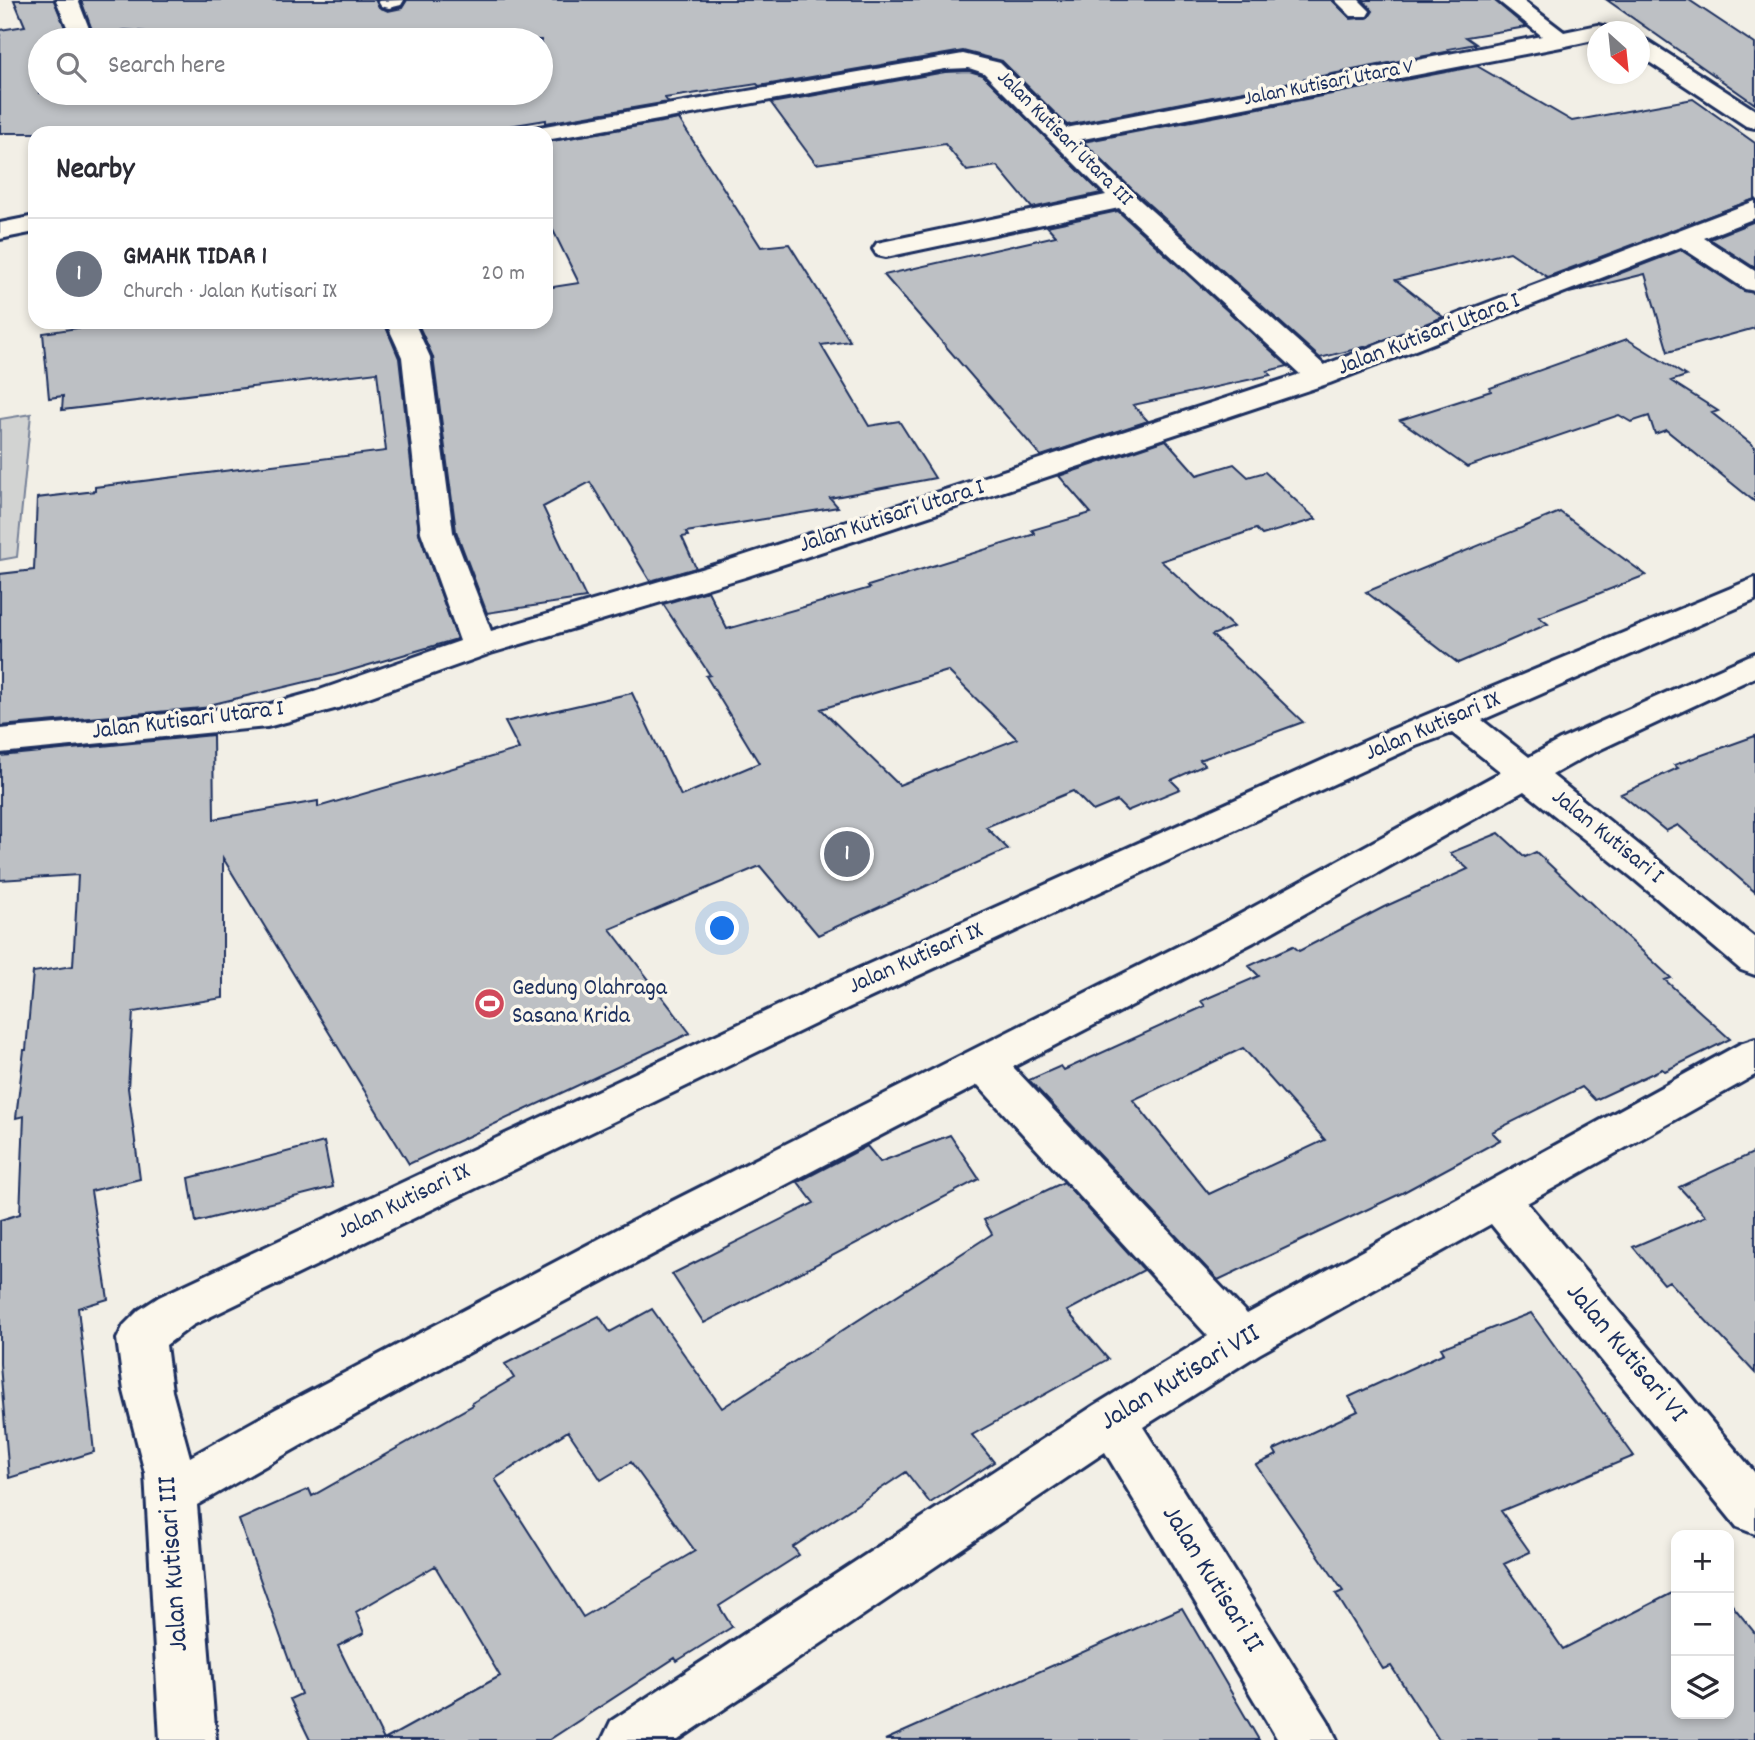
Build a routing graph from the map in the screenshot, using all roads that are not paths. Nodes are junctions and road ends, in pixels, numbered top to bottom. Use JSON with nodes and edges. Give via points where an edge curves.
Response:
{"nodes":[{"id":1,"x":67,"y":0,"type":"edge"},
{"id":2,"x":1508,"y":0,"type":"edge"},
{"id":3,"x":78,"y":28,"type":"edge"},
{"id":4,"x":1587,"y":34,"type":"edge"},
{"id":5,"x":1561,"y":40,"type":"junction"},
{"id":6,"x":1650,"y":53,"type":"edge"},
{"id":7,"x":1755,"y":121,"type":"edge"},
{"id":8,"x":553,"y":131,"type":"edge"},
{"id":9,"x":1061,"y":136,"type":"junction"},
{"id":10,"x":1124,"y":199,"type":"junction"},
{"id":11,"x":1755,"y":209,"type":"edge"},
{"id":12,"x":28,"y":225,"type":"edge"},
{"id":13,"x":0,"y":231,"type":"edge"},
{"id":14,"x":1686,"y":238,"type":"junction"},
{"id":15,"x":886,"y":249,"type":"dead end"},
{"id":16,"x":1755,"y":283,"type":"edge"},
{"id":17,"x":403,"y":329,"type":"edge"},
{"id":18,"x":1320,"y":377,"type":"junction"},
{"id":19,"x":1755,"y":589,"type":"edge"},
{"id":20,"x":479,"y":646,"type":"junction"},
{"id":21,"x":1755,"y":664,"type":"edge"},
{"id":22,"x":1456,"y":718,"type":"junction"},
{"id":23,"x":0,"y":741,"type":"edge"},
{"id":24,"x":1508,"y":759,"type":"junction"},
{"id":25,"x":1755,"y":960,"type":"edge"},
{"id":26,"x":1755,"y":1055,"type":"edge"},
{"id":27,"x":983,"y":1063,"type":"junction"},
{"id":28,"x":1496,"y":1198,"type":"junction"},
{"id":29,"x":1242,"y":1340,"type":"junction"},
{"id":30,"x":148,"y":1391,"type":"joint"},
{"id":31,"x":1112,"y":1420,"type":"junction"},
{"id":32,"x":168,"y":1476,"type":"junction"},
{"id":33,"x":1755,"y":1511,"type":"edge"},
{"id":34,"x":188,"y":1740,"type":"edge"},
{"id":35,"x":630,"y":1740,"type":"edge"},
{"id":36,"x":1309,"y":1740,"type":"edge"}],
"edges":[{"from":1,"to":3,"type":"street"},
{"from":2,"to":5,"type":"street"},
{"from":4,"to":5,"type":"street","name":"Jalan Kutisari Utara V"},
{"from":5,"to":9,"type":"street","name":"Jalan Kutisari Utara V"},
{"from":6,"to":7,"type":"street"},
{"from":8,"to":9,"type":"street","name":"Jalan Kutisari Utara III","via":[[967,60],[992,68]]},
{"from":9,"to":10,"type":"street","name":"Jalan Kutisari Utara III"},
{"from":10,"to":15,"type":"street"},
{"from":10,"to":18,"type":"street","name":"Jalan Kutisari Utara III"},
{"from":11,"to":14,"type":"street"},
{"from":12,"to":13,"type":"street"},
{"from":14,"to":16,"type":"street"},
{"from":14,"to":18,"type":"street","name":"Jalan Kutisari Utara I"},
{"from":17,"to":20,"type":"street","via":[[416,357],[437,532]]},
{"from":18,"to":20,"type":"street","name":"Jalan Kutisari Utara I","via":[[733,570]]},
{"from":19,"to":22,"type":"street","name":"Jalan Kutisari IX"},
{"from":20,"to":23,"type":"street","name":"Jalan Kutisari Utara I","via":[[267,716]]},
{"from":21,"to":24,"type":"street","via":[[1573,748]]},
{"from":22,"to":24,"type":"street","name":"Jalan Kutisari I"},
{"from":22,"to":30,"type":"street","name":"Jalan Kutisari IX","via":[[836,996],[176,1311],[141,1339]]},
{"from":24,"to":25,"type":"street","name":"Jalan Kutisari I"},
{"from":24,"to":27,"type":"street","via":[[1240,932]]},
{"from":26,"to":28,"type":"street","name":"Jalan Kutisari VII"},
{"from":27,"to":29,"type":"street"},
{"from":27,"to":32,"type":"street","via":[[291,1425]]},
{"from":28,"to":29,"type":"street","name":"Jalan Kutisari VII"},
{"from":28,"to":33,"type":"street","name":"Jalan Kutisari VI"},
{"from":29,"to":31,"type":"street","name":"Jalan Kutisari VII"},
{"from":30,"to":32,"type":"street","name":"Jalan Kutisari III"},
{"from":31,"to":35,"type":"street","name":"Jalan Kutisari VII"},
{"from":31,"to":36,"type":"street","name":"Jalan Kutisari II"},
{"from":32,"to":34,"type":"street","name":"Jalan Kutisari III"}]}
